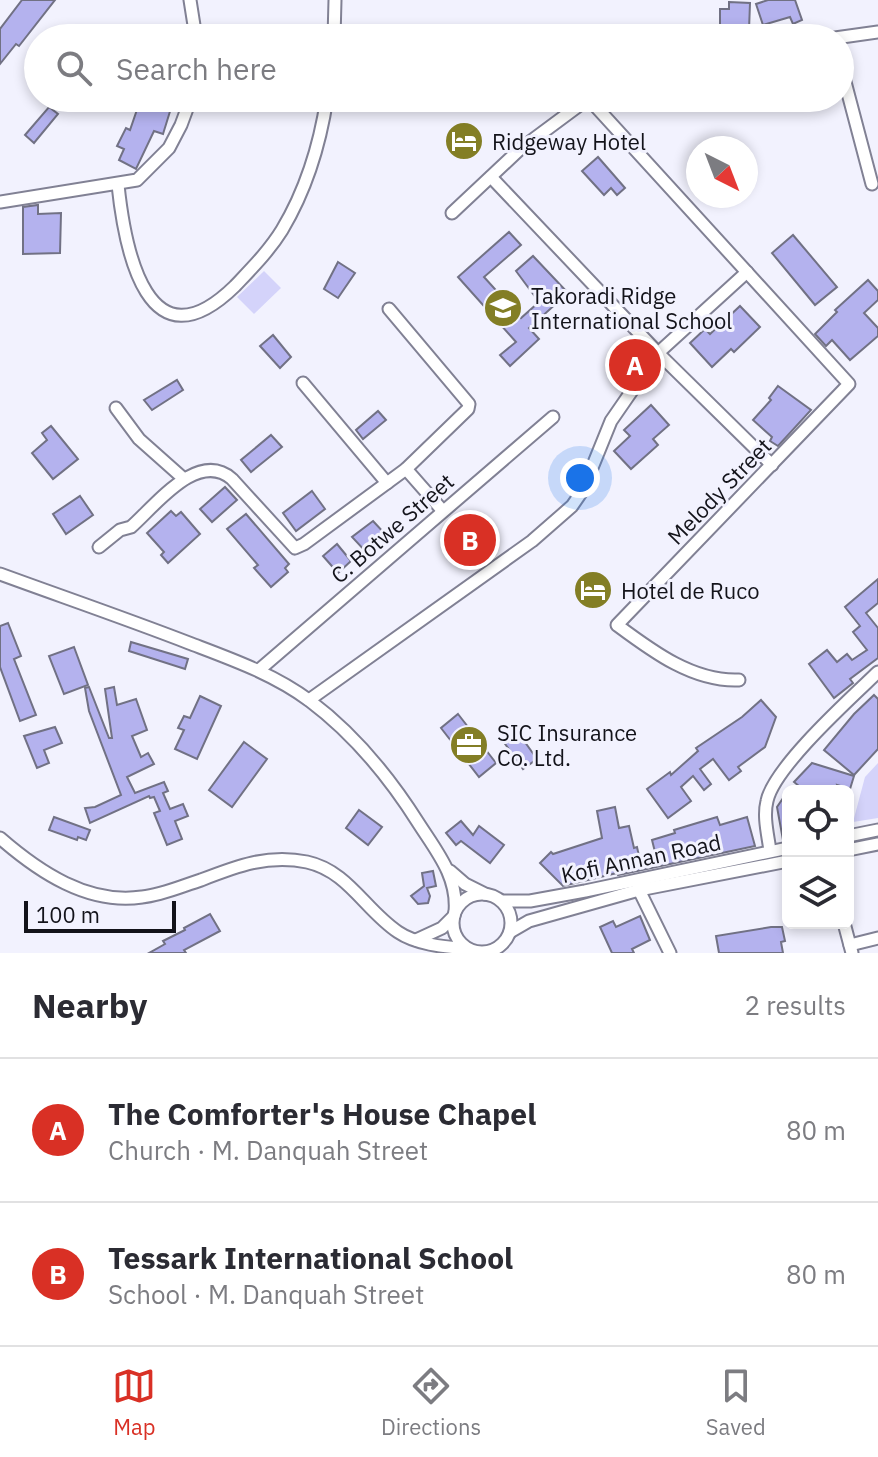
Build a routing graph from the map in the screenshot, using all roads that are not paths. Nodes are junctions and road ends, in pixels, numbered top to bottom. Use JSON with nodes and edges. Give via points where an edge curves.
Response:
{"nodes":[{"id":1,"x":190,"y":0,"type":"edge"},
{"id":2,"x":335,"y":0,"type":"edge"},
{"id":3,"x":194,"y":24,"type":"edge"},
{"id":4,"x":334,"y":24,"type":"edge"},
{"id":5,"x":878,"y":32,"type":"edge"},
{"id":6,"x":854,"y":35,"type":"edge"},
{"id":7,"x":185,"y":112,"type":"edge"},
{"id":8,"x":324,"y":112,"type":"edge"},
{"id":9,"x":570,"y":112,"type":"edge"},
{"id":10,"x":602,"y":112,"type":"edge"},
{"id":11,"x":853,"y":112,"type":"edge"},
{"id":12,"x":491,"y":177,"type":"junction"},
{"id":13,"x":872,"y":184,"type":"dead end"},
{"id":14,"x":118,"y":185,"type":"junction"},
{"id":15,"x":0,"y":202,"type":"edge"},
{"id":16,"x":452,"y":213,"type":"dead end"},
{"id":17,"x":747,"y":272,"type":"junction"},
{"id":18,"x":389,"y":309,"type":"dead end"},
{"id":19,"x":658,"y":353,"type":"junction"},
{"id":20,"x":303,"y":383,"type":"dead end"},
{"id":21,"x":116,"y":408,"type":"dead end"},
{"id":22,"x":553,"y":417,"type":"dead end"},
{"id":23,"x":772,"y":465,"type":"junction"},
{"id":24,"x":406,"y":469,"type":"junction"},
{"id":25,"x":184,"y":479,"type":"junction"},
{"id":26,"x":387,"y":483,"type":"junction"},
{"id":27,"x":442,"y":510,"type":"junction"},
{"id":28,"x":99,"y":547,"type":"dead end"},
{"id":29,"x":0,"y":574,"type":"edge"},
{"id":30,"x":259,"y":670,"type":"junction"},
{"id":31,"x":878,"y":672,"type":"edge"},
{"id":32,"x":739,"y":680,"type":"dead end"},
{"id":33,"x":309,"y":700,"type":"junction"},
{"id":34,"x":878,"y":830,"type":"edge"},
{"id":35,"x":854,"y":835,"type":"edge"},
{"id":36,"x":0,"y":838,"type":"edge"},
{"id":37,"x":878,"y":844,"type":"edge"},
{"id":38,"x":782,"y":849,"type":"edge"},
{"id":39,"x":854,"y":849,"type":"edge"},
{"id":40,"x":770,"y":851,"type":"junction"},
{"id":41,"x":782,"y":862,"type":"edge"},
{"id":42,"x":449,"y":870,"type":"junction"},
{"id":43,"x":639,"y":890,"type":"junction"},
{"id":44,"x":486,"y":894,"type":"junction"},
{"id":45,"x":502,"y":901,"type":"junction"},
{"id":46,"x":455,"y":914,"type":"junction"},
{"id":47,"x":846,"y":929,"type":"edge"},
{"id":48,"x":509,"y":934,"type":"junction"},
{"id":49,"x":878,"y":938,"type":"edge"},
{"id":50,"x":415,"y":940,"type":"junction"},
{"id":51,"x":851,"y":949,"type":"edge"},
{"id":52,"x":475,"y":951,"type":"edge"},
{"id":53,"x":511,"y":953,"type":"edge"},
{"id":54,"x":670,"y":953,"type":"edge"}],
"edges":[{"from":1,"to":3,"type":"street"},
{"from":2,"to":4,"type":"street"},
{"from":5,"to":6,"type":"street"},
{"from":7,"to":14,"type":"street","via":[[169,148],[137,180]]},
{"from":8,"to":14,"type":"street","via":[[315,154],[283,228],[243,277],[200,313],[166,312],[141,284],[122,230]]},
{"from":9,"to":12,"type":"street"},
{"from":10,"to":17,"type":"street"},
{"from":11,"to":13,"type":"street"},
{"from":12,"to":16,"type":"street"},
{"from":12,"to":19,"type":"street"},
{"from":14,"to":15,"type":"street"},
{"from":17,"to":19,"type":"street"},
{"from":17,"to":23,"type":"street","name":"Melody Street","via":[[849,384]]},
{"from":18,"to":24,"type":"street","via":[[469,404]]},
{"from":19,"to":23,"type":"street"},
{"from":19,"to":33,"type":"street","via":[[611,421],[572,506],[532,541]]},
{"from":20,"to":26,"type":"street"},
{"from":21,"to":25,"type":"street","via":[[139,439]]},
{"from":22,"to":27,"type":"street","name":"C. Botwe Street"},
{"from":23,"to":32,"type":"street","name":"Melody Street","via":[[617,625],[667,661]]},
{"from":24,"to":26,"type":"street"},
{"from":24,"to":27,"type":"street"},
{"from":25,"to":26,"type":"street","via":[[207,469],[225,473],[295,548]]},
{"from":25,"to":28,"type":"street","via":[[131,527]]},
{"from":27,"to":30,"type":"street","name":"C. Botwe Street"},
{"from":29,"to":30,"type":"street"},
{"from":30,"to":33,"type":"street"},
{"from":31,"to":40,"type":"street","via":[[775,781],[766,802]]},
{"from":33,"to":42,"type":"street","via":[[384,773]]},
{"from":34,"to":35,"type":"street"},
{"from":36,"to":50,"type":"street","via":[[37,868],[73,887],[129,898],[256,861],[318,864],[344,881],[382,920]]},
{"from":37,"to":39,"type":"street"},
{"from":38,"to":40,"type":"street","name":"Kofi Annan Road"},
{"from":40,"to":45,"type":"street","name":"Kofi Annan Road","via":[[585,891]]},
{"from":41,"to":43,"type":"street","name":"Kofi Annan Road"},
{"from":42,"to":44,"type":"street"},
{"from":42,"to":46,"type":"street","via":[[457,898]]},
{"from":43,"to":48,"type":"street","name":"Kofi Annan Road","via":[[529,921]]},
{"from":43,"to":54,"type":"street"},
{"from":44,"to":45,"type":"street"},
{"from":44,"to":46,"type":"street","via":[[470,897]]},
{"from":45,"to":48,"type":"street","via":[[510,915]]},
{"from":46,"to":50,"type":"street","via":[[442,928]]},
{"from":46,"to":52,"type":"street","via":[[455,935]]},
{"from":47,"to":51,"type":"street"},
{"from":48,"to":52,"type":"street","via":[[495,949]]},
{"from":48,"to":53,"type":"street"},
{"from":49,"to":51,"type":"street"},
{"from":50,"to":52,"type":"street"}]}
